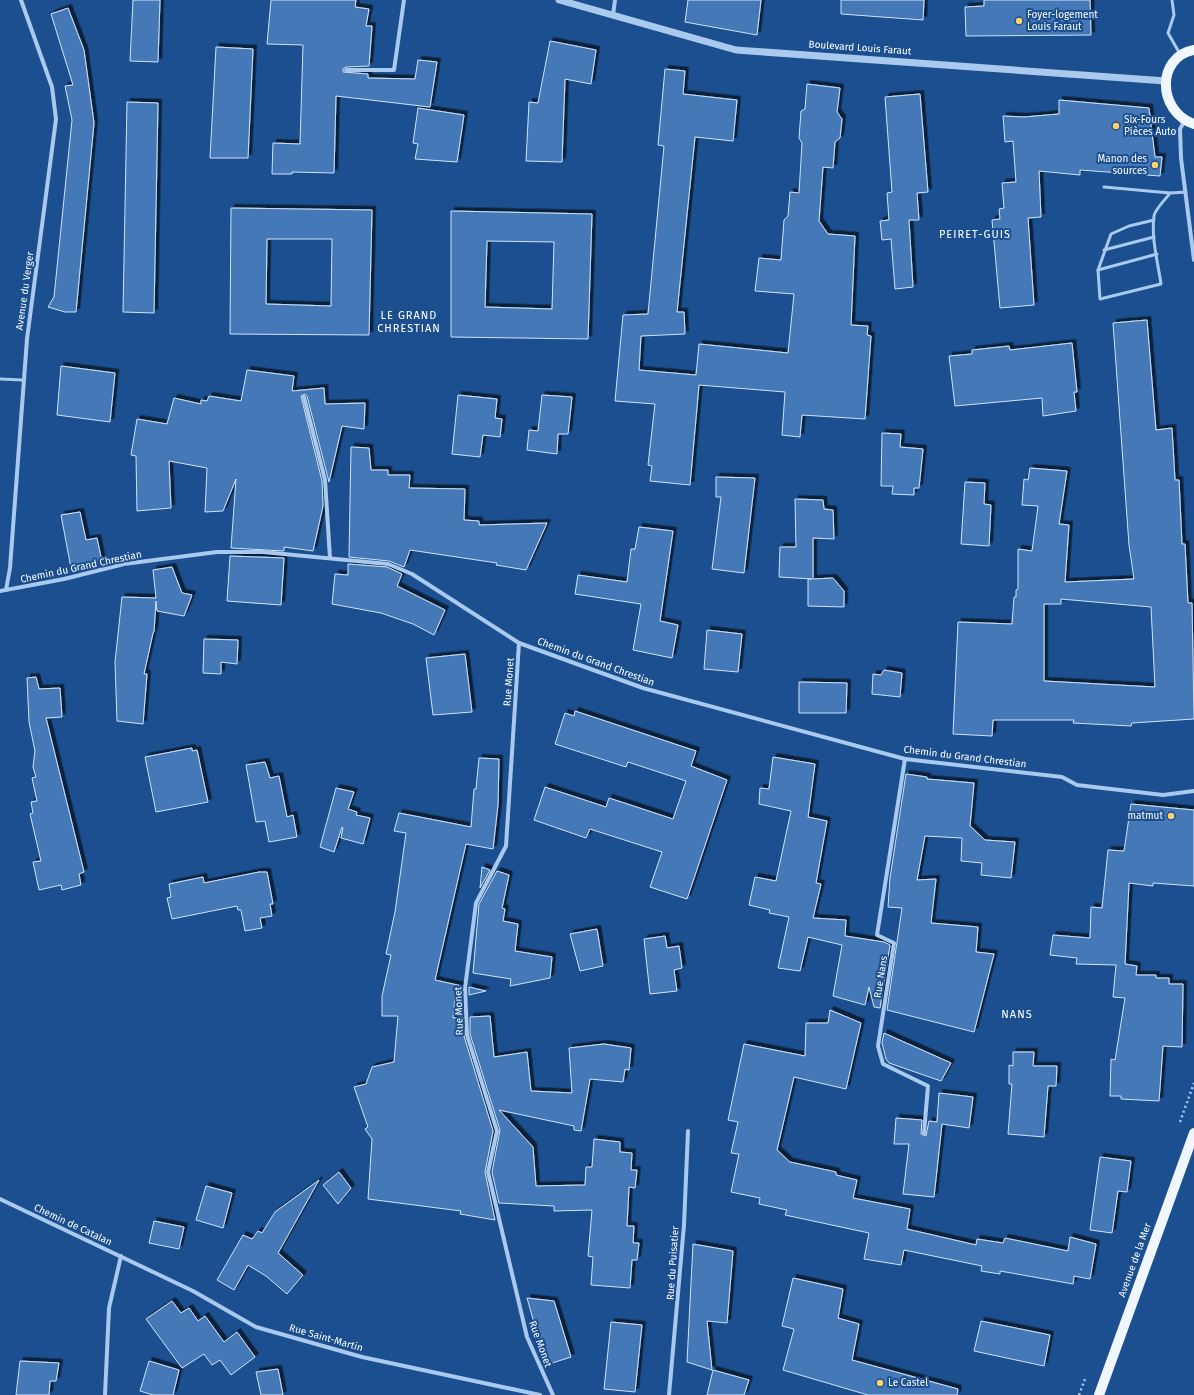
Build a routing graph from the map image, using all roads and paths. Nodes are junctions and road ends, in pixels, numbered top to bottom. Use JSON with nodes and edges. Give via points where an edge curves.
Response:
{"nodes":[{"id":1,"x":20,"y":0,"type":"edge"},
{"id":2,"x":404,"y":0,"type":"edge"},
{"id":3,"x":559,"y":0,"type":"edge"},
{"id":4,"x":615,"y":0,"type":"edge"},
{"id":5,"x":1172,"y":0,"type":"edge"},
{"id":6,"x":613,"y":16,"type":"junction"},
{"id":7,"x":1194,"y":50,"type":"edge"},
{"id":8,"x":1181,"y":56,"type":"junction"},
{"id":9,"x":346,"y":70,"type":"dead end"},
{"id":10,"x":1166,"y":81,"type":"junction"},
{"id":11,"x":1189,"y":122,"type":"edge"},
{"id":12,"x":1104,"y":187,"type":"dead end"},
{"id":13,"x":1186,"y":192,"type":"junction"},
{"id":14,"x":1170,"y":193,"type":"junction"},
{"id":15,"x":1154,"y":220,"type":"junction"},
{"id":16,"x":1154,"y":237,"type":"junction"},
{"id":17,"x":1104,"y":250,"type":"junction"},
{"id":18,"x":1157,"y":254,"type":"junction"},
{"id":19,"x":1194,"y":260,"type":"edge"},
{"id":20,"x":1098,"y":270,"type":"junction"},
{"id":21,"x":0,"y":380,"type":"edge"},
{"id":22,"x":23,"y":380,"type":"junction"},
{"id":23,"x":304,"y":397,"type":"dead end"},
{"id":24,"x":330,"y":558,"type":"junction"},
{"id":25,"x":6,"y":590,"type":"junction"},
{"id":26,"x":0,"y":591,"type":"edge"},
{"id":27,"x":519,"y":643,"type":"junction"},
{"id":28,"x":905,"y":759,"type":"junction"},
{"id":29,"x":1194,"y":791,"type":"edge"},
{"id":30,"x":688,"y":1131,"type":"dead end"},
{"id":31,"x":924,"y":1133,"type":"dead end"},
{"id":32,"x":1194,"y":1133,"type":"edge"},
{"id":33,"x":0,"y":1199,"type":"edge"},
{"id":34,"x":121,"y":1256,"type":"junction"},
{"id":35,"x":105,"y":1395,"type":"edge"},
{"id":36,"x":540,"y":1395,"type":"edge"},
{"id":37,"x":553,"y":1395,"type":"edge"},
{"id":38,"x":669,"y":1395,"type":"edge"},
{"id":39,"x":1099,"y":1395,"type":"edge"}],
"edges":[{"from":1,"to":22,"type":"street","name":"Avenue du Verger","via":[[52,87],[56,119]]},
{"from":2,"to":9,"type":"street","via":[[394,70]]},
{"from":3,"to":6,"type":"street","name":"Boulevard Louis Faraut"},
{"from":4,"to":6,"type":"street"},
{"from":5,"to":8,"type":"lane","via":[[1174,15],[1168,33]]},
{"from":6,"to":10,"type":"street","name":"Boulevard Louis Faraut","via":[[736,50]]},
{"from":7,"to":8,"type":"main road"},
{"from":8,"to":10,"type":"main road","via":[[1168,72]]},
{"from":10,"to":11,"type":"main road","via":[[1171,108]]},
{"from":11,"to":13,"type":"street","via":[[1180,129]]},
{"from":12,"to":14,"type":"lane"},
{"from":13,"to":14,"type":"lane"},
{"from":13,"to":19,"type":"street"},
{"from":14,"to":15,"type":"lane","via":[[1154,215]]},
{"from":15,"to":16,"type":"lane"},
{"from":15,"to":17,"type":"lane","via":[[1129,226],[1111,234]]},
{"from":16,"to":17,"type":"lane"},
{"from":16,"to":18,"type":"lane"},
{"from":17,"to":20,"type":"lane"},
{"from":18,"to":20,"type":"lane"},
{"from":18,"to":20,"type":"lane","via":[[1162,284],[1100,299]]},
{"from":21,"to":22,"type":"lane"},
{"from":22,"to":25,"type":"street","name":"Avenue du Verger","via":[[10,568]]},
{"from":23,"to":24,"type":"street","via":[[326,480]]},
{"from":24,"to":25,"type":"street","name":"Chemin du Grand Chrestian","via":[[262,552],[217,552],[124,564]]},
{"from":24,"to":27,"type":"street","name":"Chemin du Grand Chrestian","via":[[388,564],[412,574]]},
{"from":25,"to":26,"type":"street"},
{"from":27,"to":28,"type":"street","name":"Chemin du Grand Chrestian","via":[[643,688]]},
{"from":27,"to":37,"type":"street","name":"Rue Monet","via":[[506,846],[476,903],[465,988],[467,1035],[497,1131],[488,1172],[500,1225],[527,1337]]},
{"from":28,"to":29,"type":"street","name":"Chemin du Grand Chrestian","via":[[1062,777],[1077,785],[1163,795]]},
{"from":28,"to":31,"type":"street","name":"Rue Nans","via":[[877,935],[894,943],[878,1046],[883,1064],[928,1086]]},
{"from":30,"to":38,"type":"street","name":"Rue du Puisatier","via":[[684,1225]]},
{"from":32,"to":39,"type":"main road","name":"Avenue de la Mer"},
{"from":33,"to":34,"type":"street","name":"Chemin de Catalan"},
{"from":34,"to":35,"type":"street","name":"Chemin de Catalan","via":[[109,1308]]},
{"from":34,"to":36,"type":"street","name":"Rue Saint-Martin","via":[[193,1291],[256,1326],[362,1357]]}]}
